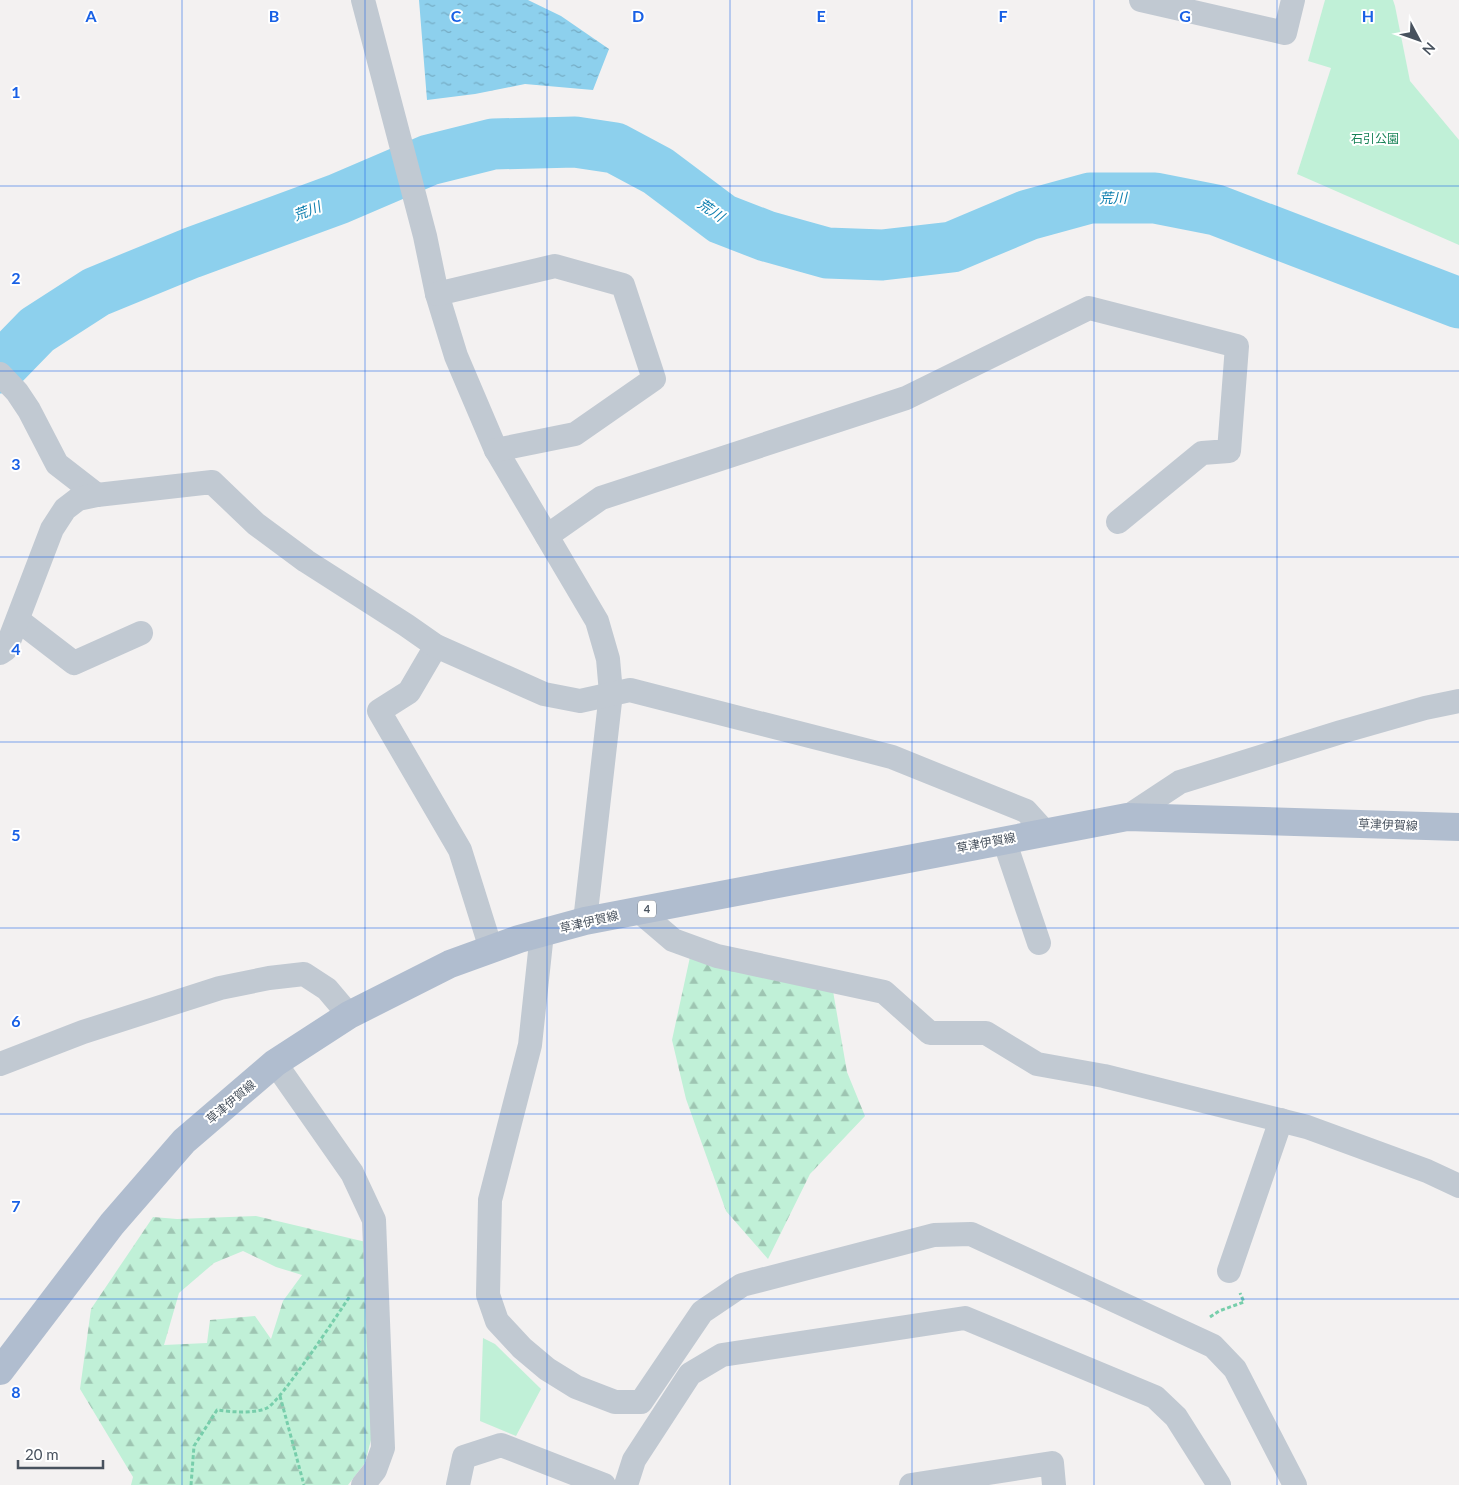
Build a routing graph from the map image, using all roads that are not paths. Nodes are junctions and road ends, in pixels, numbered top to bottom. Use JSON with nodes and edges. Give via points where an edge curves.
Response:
{"nodes":[{"id":1,"x":363,"y":0,"type":"edge"},
{"id":2,"x":1141,"y":0,"type":"edge"},
{"id":3,"x":1293,"y":0,"type":"edge"},
{"id":4,"x":437,"y":294,"type":"junction"},
{"id":5,"x":0,"y":374,"type":"edge"},
{"id":6,"x":496,"y":450,"type":"junction"},
{"id":7,"x":97,"y":495,"type":"junction"},
{"id":8,"x":1118,"y":522,"type":"dead end"},
{"id":9,"x":547,"y":536,"type":"junction"},
{"id":10,"x":18,"y":620,"type":"junction"},
{"id":11,"x":142,"y":633,"type":"dead end"},
{"id":12,"x":436,"y":646,"type":"junction"},
{"id":13,"x":0,"y":653,"type":"edge"},
{"id":14,"x":611,"y":693,"type":"junction"},
{"id":15,"x":1459,"y":701,"type":"edge"},
{"id":16,"x":1127,"y":817,"type":"junction"},
{"id":17,"x":1459,"y":827,"type":"edge"},
{"id":18,"x":1045,"y":832,"type":"junction"},
{"id":19,"x":1004,"y":840,"type":"junction"},
{"id":20,"x":639,"y":910,"type":"junction"},
{"id":21,"x":585,"y":921,"type":"junction"},
{"id":22,"x":542,"y":933,"type":"junction"},
{"id":23,"x":1039,"y":944,"type":"dead end"},
{"id":24,"x":491,"y":949,"type":"junction"},
{"id":25,"x":349,"y":1015,"type":"junction"},
{"id":26,"x":275,"y":1063,"type":"junction"},
{"id":27,"x":0,"y":1064,"type":"edge"},
{"id":28,"x":1281,"y":1120,"type":"junction"},
{"id":29,"x":1459,"y":1186,"type":"edge"},
{"id":30,"x":1233,"y":1278,"type":"road end"},
{"id":31,"x":0,"y":1371,"type":"edge"},
{"id":32,"x":363,"y":1485,"type":"edge"},
{"id":33,"x":458,"y":1485,"type":"edge"},
{"id":34,"x":604,"y":1485,"type":"edge"},
{"id":35,"x":626,"y":1485,"type":"edge"},
{"id":36,"x":911,"y":1485,"type":"edge"},
{"id":37,"x":1054,"y":1485,"type":"edge"},
{"id":38,"x":1219,"y":1485,"type":"edge"},
{"id":39,"x":1295,"y":1485,"type":"edge"}],
"edges":[{"from":1,"to":4,"type":"street","via":[[425,236]]},
{"from":2,"to":3,"type":"street","via":[[1285,33]]},
{"from":4,"to":6,"type":"street","via":[[456,356]]},
{"from":4,"to":6,"type":"street","via":[[555,266],[623,285],[654,379],[574,434]]},
{"from":5,"to":7,"type":"street","via":[[29,410],[58,464]]},
{"from":6,"to":9,"type":"street"},
{"from":7,"to":10,"type":"street","via":[[78,499],[65,508],[52,529]]},
{"from":7,"to":12,"type":"street","via":[[212,482],[256,524]]},
{"from":8,"to":9,"type":"street","via":[[1202,453],[1229,451],[1237,346],[1089,308],[906,398],[601,498]]},
{"from":9,"to":14,"type":"street","via":[[597,621],[608,659]]},
{"from":10,"to":11,"type":"street","via":[[74,663]]},
{"from":10,"to":13,"type":"street","via":[[6,649]]},
{"from":12,"to":14,"type":"street","via":[[544,694],[580,701]]},
{"from":12,"to":24,"type":"street","via":[[409,692],[379,711],[460,850]]},
{"from":14,"to":18,"type":"street","via":[[630,690],[892,757],[1026,811]]},
{"from":14,"to":21,"type":"street"},
{"from":15,"to":16,"type":"street","via":[[1341,732],[1180,782]]},
{"from":16,"to":17,"type":"main road","name":"草津伊賀線","number":"4"},
{"from":16,"to":18,"type":"main road","name":"草津伊賀線","number":"4"},
{"from":18,"to":19,"type":"main road","name":"草津伊賀線","number":"4"},
{"from":19,"to":20,"type":"main road","name":"草津伊賀線","number":"4"},
{"from":19,"to":23,"type":"street"},
{"from":20,"to":21,"type":"main road","name":"草津伊賀線","number":"4"},
{"from":20,"to":28,"type":"street","via":[[673,940],[717,956],[884,992],[930,1032],[986,1033],[1037,1064],[1104,1076]]},
{"from":21,"to":22,"type":"main road","name":"草津伊賀線","number":"4"},
{"from":22,"to":24,"type":"main road","name":"草津伊賀線","number":"4"},
{"from":22,"to":39,"type":"street","via":[[530,1045],[490,1200],[487,1264],[488,1295],[497,1321],[547,1369],[576,1387],[615,1402],[641,1402],[702,1312],[742,1285],[934,1235],[970,1234],[1214,1346],[1235,1369]]},
{"from":24,"to":25,"type":"main road","name":"草津伊賀線","number":"4","via":[[450,964]]},
{"from":25,"to":26,"type":"main road","name":"草津伊賀線","number":"4"},
{"from":25,"to":27,"type":"street","via":[[327,989],[304,974],[269,978],[220,988],[83,1032]]},
{"from":26,"to":31,"type":"main road","name":"草津伊賀線","number":"4","via":[[184,1141],[112,1224]]},
{"from":26,"to":32,"type":"street","via":[[352,1173],[374,1220],[383,1448],[375,1470]]},
{"from":28,"to":29,"type":"street","via":[[1427,1170]]},
{"from":28,"to":30,"type":"street"},
{"from":33,"to":34,"type":"street","via":[[464,1458],[501,1445]]},
{"from":35,"to":38,"type":"street","via":[[634,1460],[690,1374],[722,1355],[966,1318],[1155,1397],[1176,1417]]},
{"from":36,"to":37,"type":"street","via":[[1052,1463]]}]}
